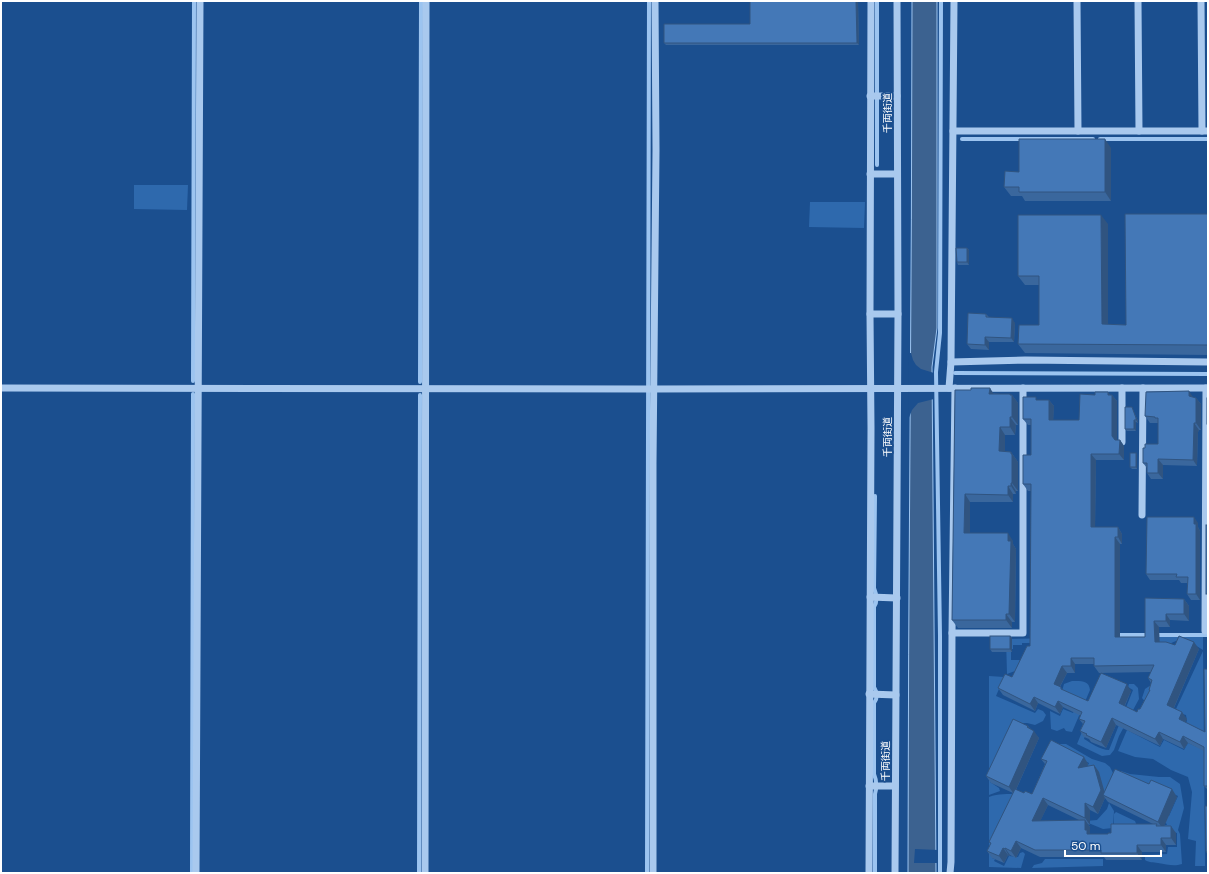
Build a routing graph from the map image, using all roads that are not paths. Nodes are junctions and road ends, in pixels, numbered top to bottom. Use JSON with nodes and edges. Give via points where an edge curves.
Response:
{"nodes":[{"id":1,"x":200,"y":1,"type":"edge"},
{"id":2,"x":426,"y":1,"type":"edge"},
{"id":3,"x":656,"y":1,"type":"edge"},
{"id":4,"x":871,"y":1,"type":"edge"},
{"id":5,"x":897,"y":1,"type":"edge"},
{"id":6,"x":954,"y":1,"type":"edge"},
{"id":7,"x":1077,"y":1,"type":"edge"},
{"id":8,"x":1138,"y":1,"type":"edge"},
{"id":9,"x":1202,"y":1,"type":"edge"},
{"id":10,"x":875,"y":96,"type":"junction"},
{"id":11,"x":897,"y":96,"type":"junction"},
{"id":12,"x":953,"y":130,"type":"junction"},
{"id":13,"x":1078,"y":131,"type":"junction"},
{"id":14,"x":1139,"y":131,"type":"junction"},
{"id":15,"x":1205,"y":131,"type":"edge"},
{"id":16,"x":870,"y":174,"type":"junction"},
{"id":17,"x":897,"y":174,"type":"junction"},
{"id":18,"x":870,"y":314,"type":"junction"},
{"id":19,"x":898,"y":314,"type":"junction"},
{"id":20,"x":951,"y":362,"type":"junction"},
{"id":21,"x":1208,"y":362,"type":"edge"},
{"id":22,"x":1,"y":388,"type":"edge"},
{"id":23,"x":198,"y":388,"type":"junction"},
{"id":24,"x":952,"y":388,"type":"junction"},
{"id":25,"x":1022,"y":388,"type":"junction"},
{"id":26,"x":1122,"y":388,"type":"junction"},
{"id":27,"x":1143,"y":388,"type":"junction"},
{"id":28,"x":1207,"y":388,"type":"edge"},
{"id":29,"x":425,"y":389,"type":"junction"},
{"id":30,"x":649,"y":389,"type":"junction"},
{"id":31,"x":871,"y":389,"type":"junction"},
{"id":32,"x":897,"y":389,"type":"junction"},
{"id":33,"x":1122,"y":442,"type":"dead end"},
{"id":34,"x":1142,"y":515,"type":"dead end"},
{"id":35,"x":875,"y":598,"type":"junction"},
{"id":36,"x":897,"y":598,"type":"junction"},
{"id":37,"x":1205,"y":631,"type":"dead end"},
{"id":38,"x":952,"y":633,"type":"junction"},
{"id":39,"x":874,"y":695,"type":"junction"},
{"id":40,"x":896,"y":695,"type":"junction"},
{"id":41,"x":874,"y":786,"type":"junction"},
{"id":42,"x":895,"y":786,"type":"junction"},
{"id":43,"x":196,"y":873,"type":"edge"},
{"id":44,"x":425,"y":873,"type":"edge"},
{"id":45,"x":653,"y":873,"type":"edge"},
{"id":46,"x":869,"y":873,"type":"edge"},
{"id":47,"x":895,"y":873,"type":"edge"},
{"id":48,"x":950,"y":873,"type":"edge"}],
"edges":[{"from":1,"to":23,"type":"street"},
{"from":2,"to":29,"type":"street"},
{"from":3,"to":30,"type":"street","via":[[656,150]]},
{"from":4,"to":10,"type":"street"},
{"from":5,"to":11,"type":"street","name":"千両街道"},
{"from":6,"to":12,"type":"street"},
{"from":7,"to":13,"type":"street"},
{"from":8,"to":14,"type":"street"},
{"from":9,"to":15,"type":"street"},
{"from":10,"to":11,"type":"street"},
{"from":10,"to":16,"type":"street"},
{"from":11,"to":17,"type":"street","name":"千両街道"},
{"from":12,"to":13,"type":"street"},
{"from":12,"to":20,"type":"street"},
{"from":13,"to":14,"type":"street"},
{"from":14,"to":15,"type":"street"},
{"from":16,"to":17,"type":"street"},
{"from":16,"to":18,"type":"street"},
{"from":17,"to":19,"type":"street","name":"千両街道"},
{"from":18,"to":19,"type":"street"},
{"from":18,"to":31,"type":"street"},
{"from":19,"to":32,"type":"street","name":"千両街道"},
{"from":20,"to":21,"type":"street"},
{"from":20,"to":24,"type":"street"},
{"from":22,"to":23,"type":"street"},
{"from":23,"to":29,"type":"street"},
{"from":23,"to":43,"type":"street"},
{"from":24,"to":25,"type":"street"},
{"from":24,"to":32,"type":"street"},
{"from":24,"to":38,"type":"street"},
{"from":25,"to":26,"type":"street"},
{"from":25,"to":38,"type":"street","via":[[1023,633]]},
{"from":26,"to":27,"type":"street"},
{"from":26,"to":33,"type":"street"},
{"from":27,"to":28,"type":"street"},
{"from":27,"to":34,"type":"street"},
{"from":28,"to":37,"type":"street"},
{"from":29,"to":30,"type":"street"},
{"from":29,"to":44,"type":"street"},
{"from":30,"to":31,"type":"street"},
{"from":30,"to":45,"type":"street"},
{"from":31,"to":32,"type":"street"},
{"from":31,"to":35,"type":"street"},
{"from":32,"to":36,"type":"street","name":"千両街道"},
{"from":35,"to":36,"type":"street"},
{"from":35,"to":39,"type":"street"},
{"from":36,"to":40,"type":"street","name":"千両街道"},
{"from":38,"to":48,"type":"street"},
{"from":39,"to":40,"type":"street"},
{"from":39,"to":41,"type":"street"},
{"from":40,"to":42,"type":"street","name":"千両街道"},
{"from":41,"to":42,"type":"street"},
{"from":41,"to":46,"type":"street"},
{"from":42,"to":47,"type":"street","name":"千両街道"}]}
